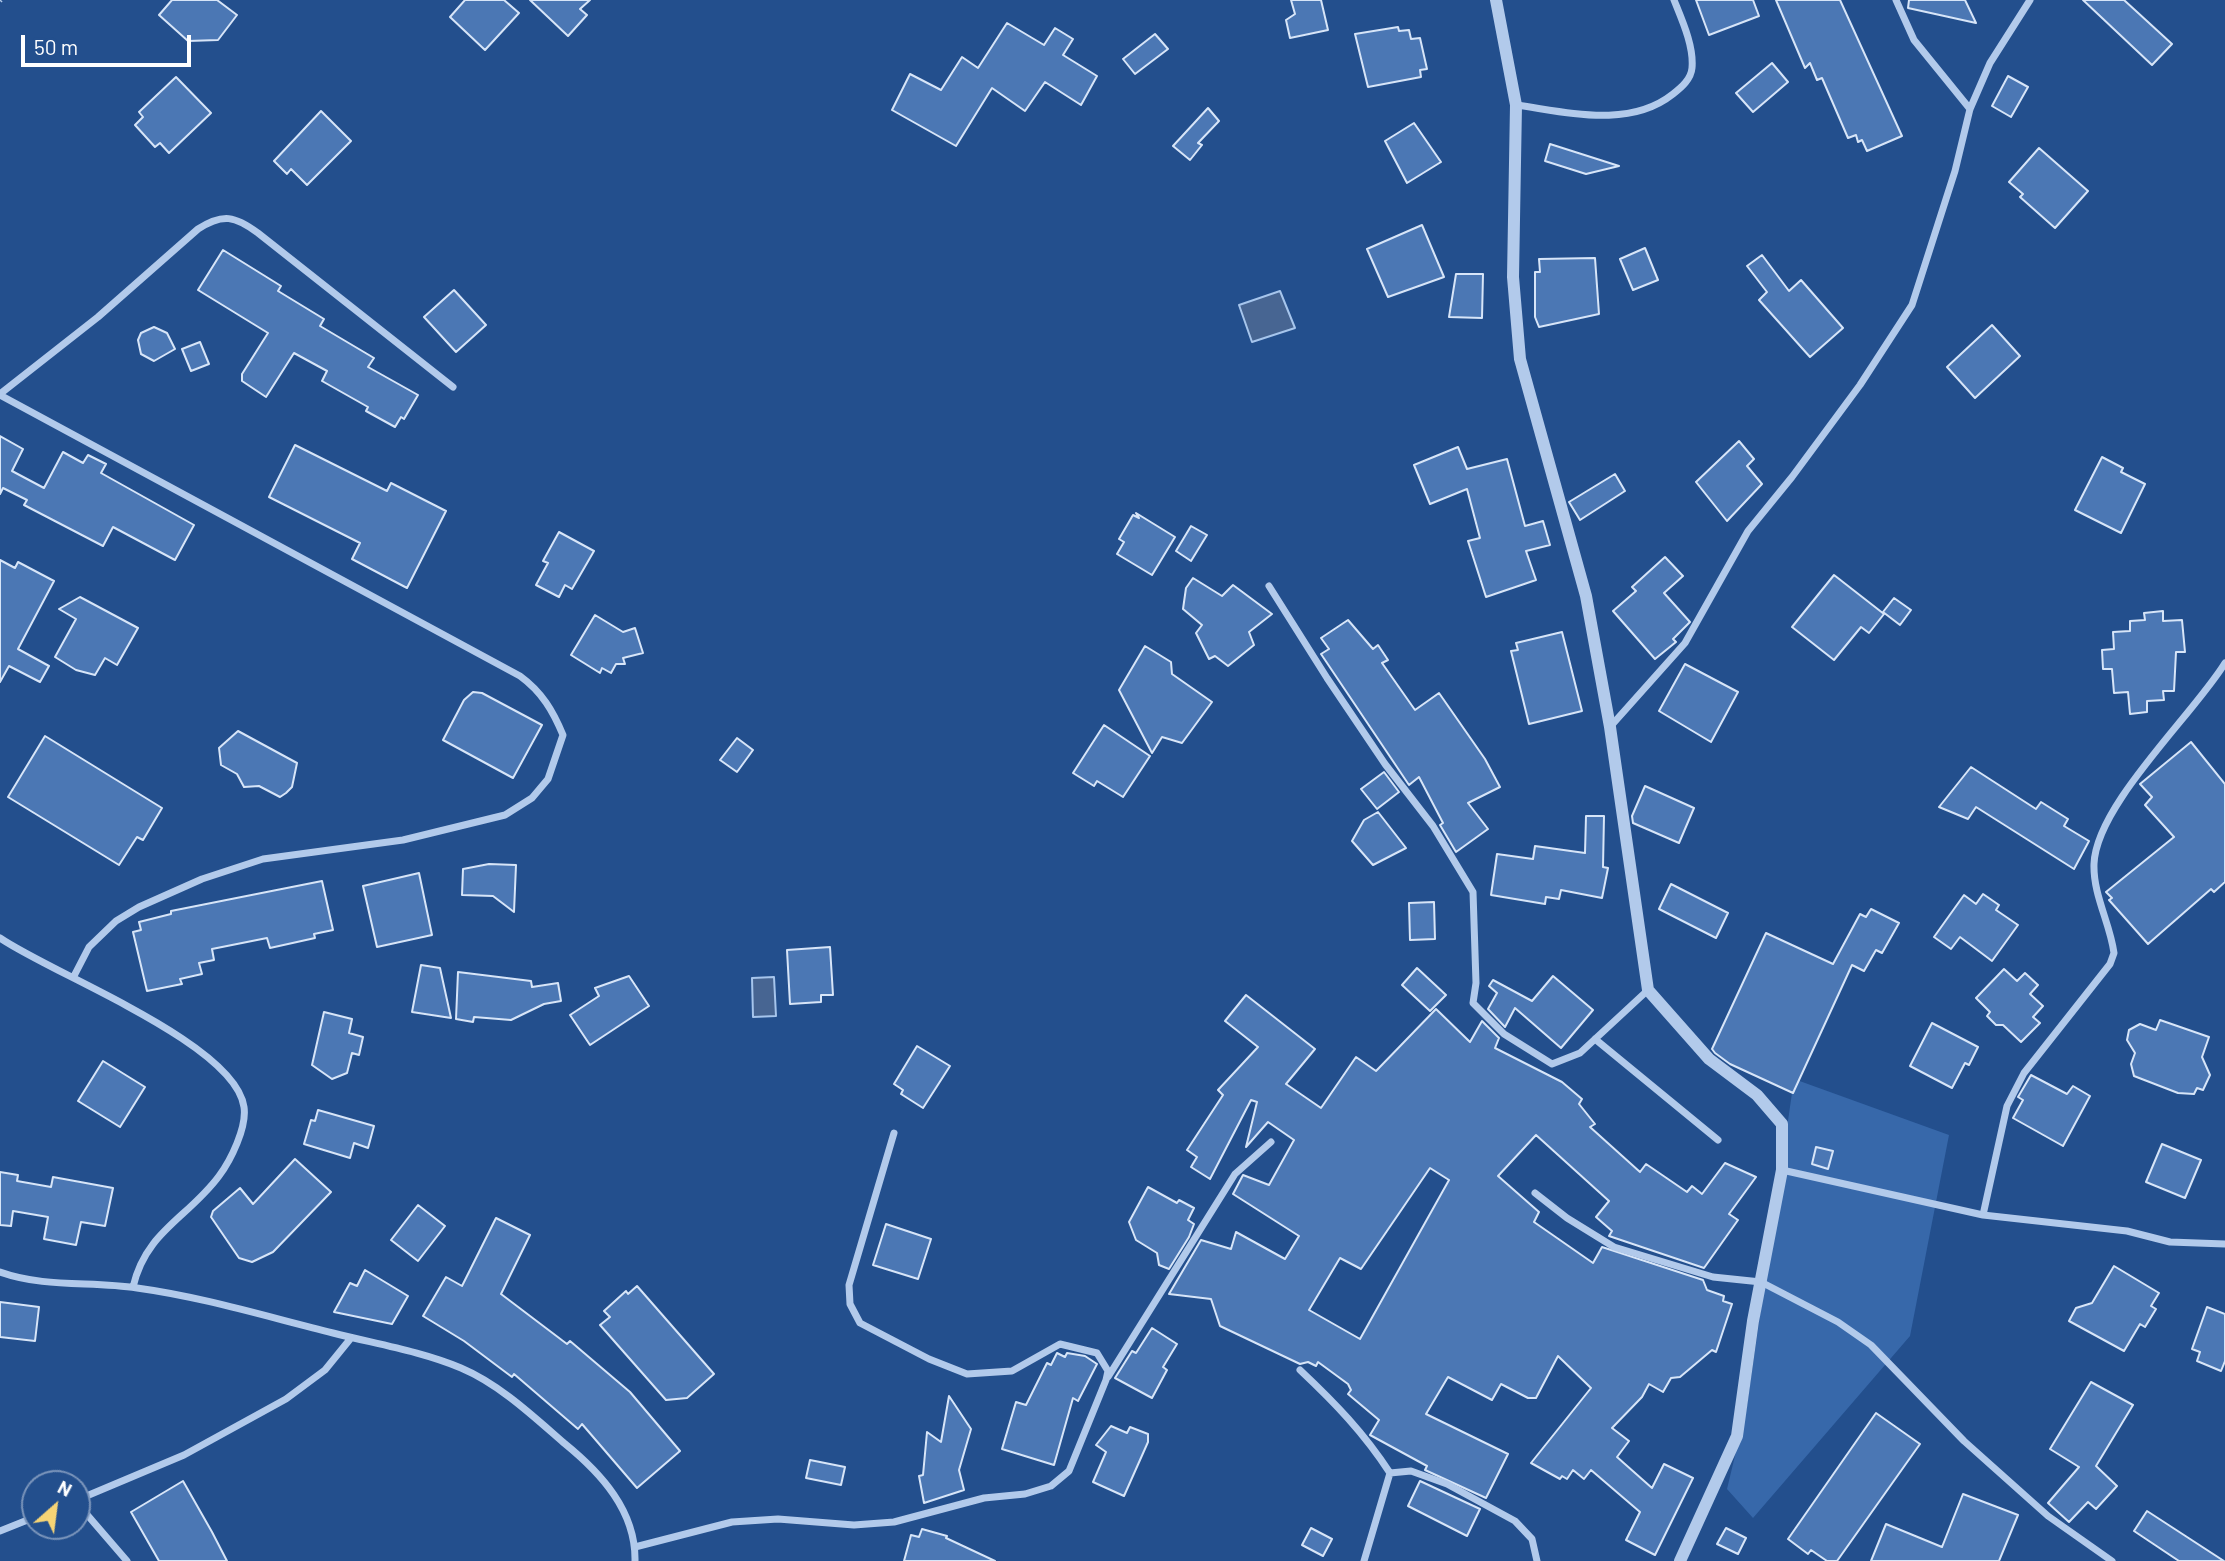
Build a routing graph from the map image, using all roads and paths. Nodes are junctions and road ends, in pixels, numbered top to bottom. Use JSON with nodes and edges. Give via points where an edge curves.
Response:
{"nodes":[{"id":1,"x":1496,"y":0,"type":"edge"},
{"id":2,"x":1674,"y":0,"type":"edge"},
{"id":3,"x":1896,"y":0,"type":"edge"},
{"id":4,"x":2031,"y":0,"type":"edge"},
{"id":5,"x":1516,"y":105,"type":"junction"},
{"id":6,"x":1970,"y":109,"type":"junction"},
{"id":7,"x":453,"y":387,"type":"dead end"},
{"id":8,"x":0,"y":395,"type":"edge"},
{"id":9,"x":1269,"y":586,"type":"dead end"},
{"id":10,"x":2225,"y":663,"type":"edge"},
{"id":11,"x":1610,"y":727,"type":"junction"},
{"id":12,"x":0,"y":938,"type":"edge"},
{"id":13,"x":74,"y":976,"type":"junction"},
{"id":14,"x":1648,"y":990,"type":"junction"},
{"id":15,"x":1595,"y":1039,"type":"junction"},
{"id":16,"x":894,"y":1133,"type":"dead end"},
{"id":17,"x":1718,"y":1140,"type":"dead end"},
{"id":18,"x":1271,"y":1142,"type":"dead end"},
{"id":19,"x":1782,"y":1170,"type":"junction"},
{"id":20,"x":1535,"y":1193,"type":"dead end"},
{"id":21,"x":1983,"y":1215,"type":"junction"},
{"id":22,"x":2225,"y":1244,"type":"edge"},
{"id":23,"x":0,"y":1272,"type":"edge"},
{"id":24,"x":1761,"y":1282,"type":"junction"},
{"id":25,"x":134,"y":1287,"type":"junction"},
{"id":26,"x":351,"y":1338,"type":"junction"},
{"id":27,"x":1300,"y":1370,"type":"dead end"},
{"id":28,"x":1106,"y":1380,"type":"junction"},
{"id":29,"x":1390,"y":1473,"type":"junction"},
{"id":30,"x":91,"y":1496,"type":"edge"},
{"id":31,"x":91,"y":1519,"type":"edge"},
{"id":32,"x":21,"y":1523,"type":"edge"},
{"id":33,"x":0,"y":1531,"type":"edge"},
{"id":34,"x":635,"y":1547,"type":"junction"},
{"id":35,"x":127,"y":1561,"type":"edge"},
{"id":36,"x":635,"y":1561,"type":"edge"},
{"id":37,"x":1364,"y":1561,"type":"edge"},
{"id":38,"x":1537,"y":1561,"type":"edge"},
{"id":39,"x":1680,"y":1561,"type":"edge"},
{"id":40,"x":2112,"y":1561,"type":"edge"}],
"edges":[{"from":1,"to":5,"type":"street"},
{"from":2,"to":5,"type":"street","via":[[1692,55],[1692,72],[1664,101],[1643,110],[1598,117]]},
{"from":3,"to":6,"type":"street","via":[[1914,40]]},
{"from":4,"to":6,"type":"street","via":[[1990,64]]},
{"from":5,"to":11,"type":"street","via":[[1513,277],[1520,359],[1586,596]]},
{"from":6,"to":11,"type":"street","via":[[1929,256],[1906,315],[1853,396],[1748,531],[1685,643]]},
{"from":7,"to":8,"type":"street","via":[[258,233],[229,218],[214,219],[198,229]]},
{"from":8,"to":13,"type":"street","via":[[520,676],[536,688],[563,735],[548,779],[532,798],[505,815],[403,840],[263,859],[202,879],[116,921],[89,947]]},
{"from":9,"to":15,"type":"street","via":[[1473,892],[1473,1003],[1504,1034],[1552,1064],[1580,1053]]},
{"from":10,"to":21,"type":"street","via":[[2117,804],[2102,838],[2094,860],[2094,883],[2114,953],[2024,1073],[2007,1106]]},
{"from":11,"to":14,"type":"street"},
{"from":12,"to":13,"type":"street"},
{"from":13,"to":25,"type":"street","via":[[201,1051],[224,1070],[244,1108],[234,1149],[218,1176],[148,1249]]},
{"from":14,"to":15,"type":"street"},
{"from":14,"to":19,"type":"street","via":[[1709,1059],[1757,1095],[1782,1124]]},
{"from":15,"to":17,"type":"street"},
{"from":16,"to":28,"type":"street","via":[[849,1285],[850,1304],[860,1323],[967,1374],[1012,1371],[1060,1344],[1078,1346],[1097,1353],[1108,1371]]},
{"from":18,"to":28,"type":"street","via":[[1235,1174]]},
{"from":19,"to":21,"type":"street"},
{"from":19,"to":24,"type":"street"},
{"from":20,"to":24,"type":"street","via":[[1614,1247],[1713,1276]]},
{"from":21,"to":22,"type":"street","via":[[2127,1231],[2170,1242]]},
{"from":23,"to":25,"type":"street","via":[[79,1286]]},
{"from":24,"to":39,"type":"street","via":[[1737,1436]]},
{"from":24,"to":40,"type":"street","via":[[1838,1322],[1871,1345],[1964,1441],[2048,1516]]},
{"from":25,"to":26,"type":"street"},
{"from":26,"to":30,"type":"street","via":[[325,1370],[286,1399],[184,1455]]},
{"from":26,"to":34,"type":"street","via":[[405,1349],[463,1369],[518,1404],[609,1487],[629,1520]]},
{"from":27,"to":29,"type":"street","via":[[1344,1410]]},
{"from":28,"to":34,"type":"street","via":[[1069,1471],[1051,1486],[894,1522],[732,1522]]},
{"from":29,"to":37,"type":"street"},
{"from":29,"to":38,"type":"street","via":[[1411,1471],[1447,1484],[1515,1521],[1532,1539]]},
{"from":31,"to":35,"type":"street"},
{"from":32,"to":33,"type":"street"},
{"from":34,"to":36,"type":"street"}]}
